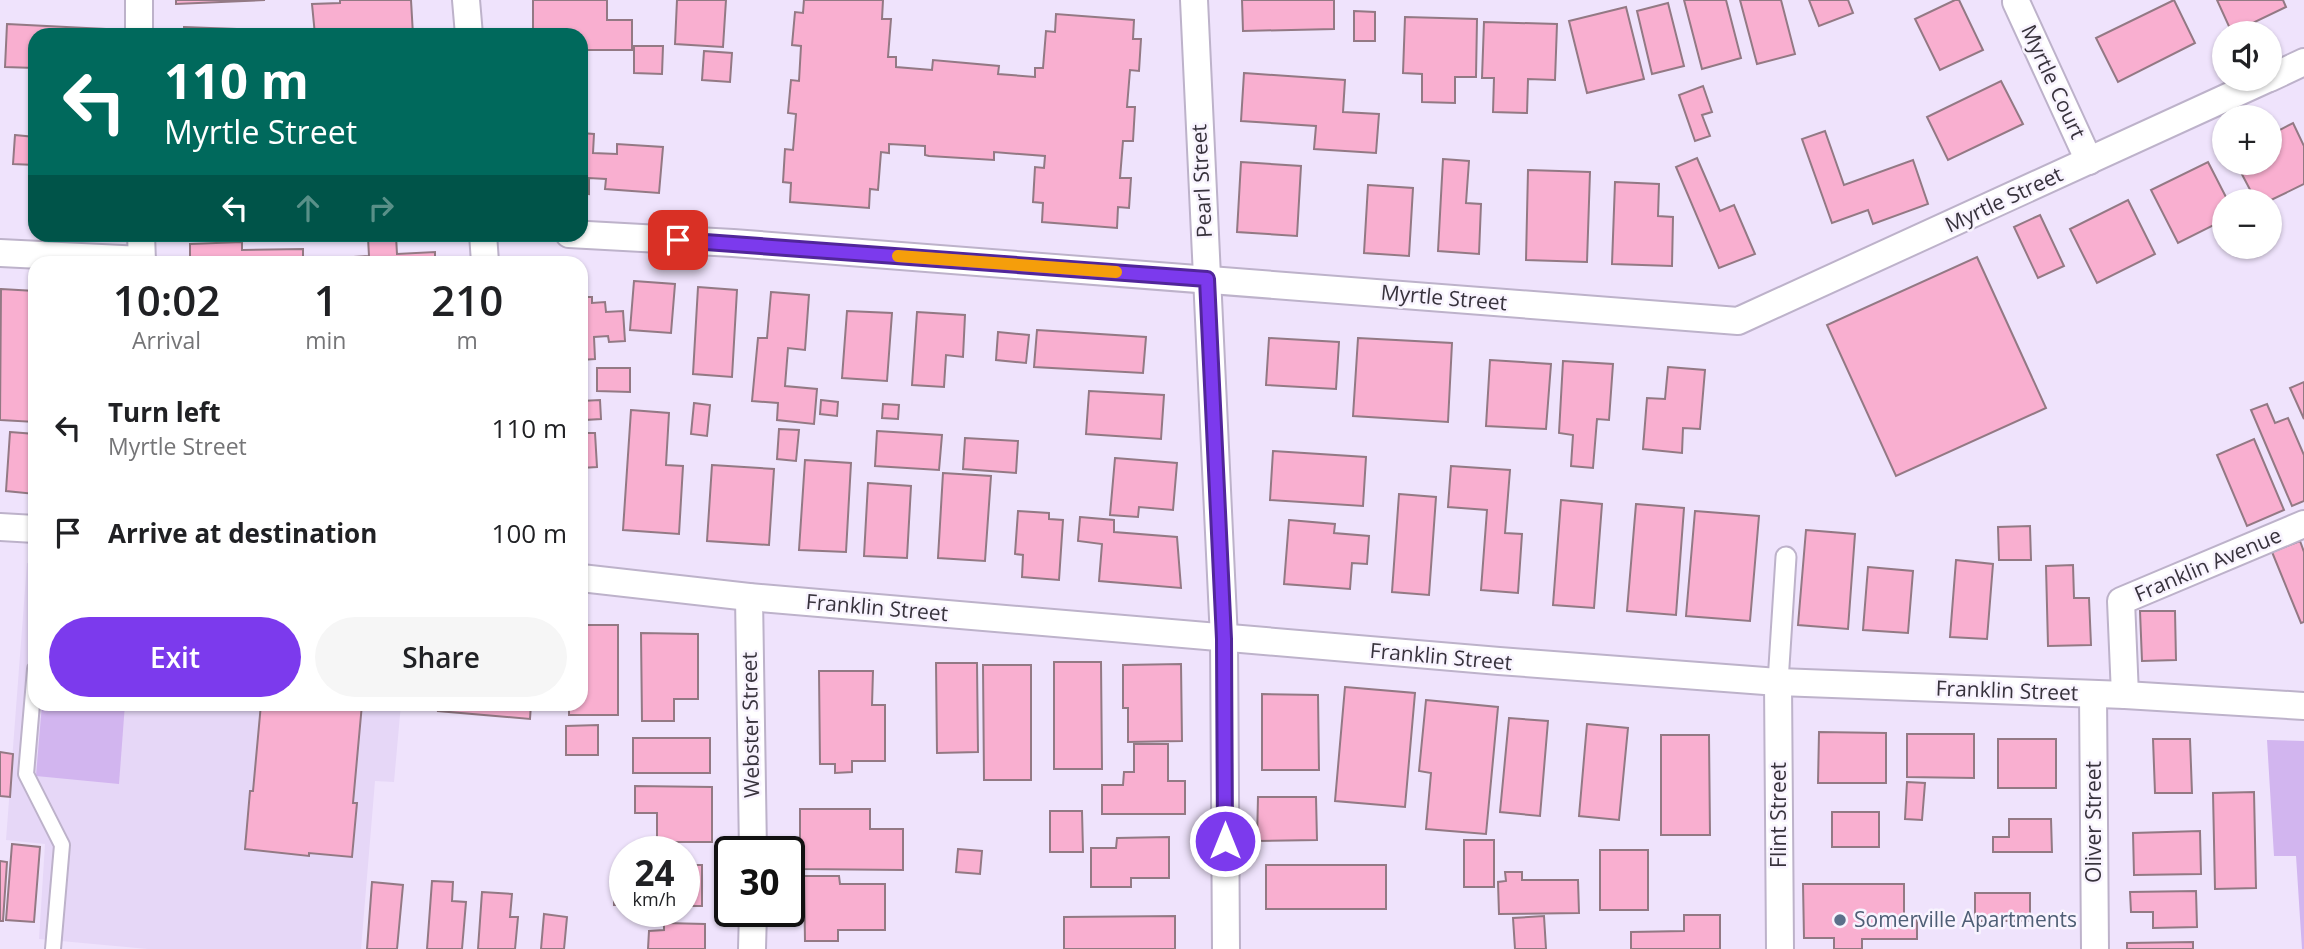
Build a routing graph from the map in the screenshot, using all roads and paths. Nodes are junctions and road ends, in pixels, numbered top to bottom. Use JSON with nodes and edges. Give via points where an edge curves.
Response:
{"nodes":[{"id":1,"x":139,"y":0,"type":"edge"},
{"id":2,"x":467,"y":0,"type":"edge"},
{"id":3,"x":1194,"y":0,"type":"edge"},
{"id":4,"x":2016,"y":2,"type":"dead end"},
{"id":5,"x":139,"y":28,"type":"edge"},
{"id":6,"x":469,"y":28,"type":"edge"},
{"id":7,"x":2304,"y":62,"type":"edge"},
{"id":8,"x":2282,"y":72,"type":"edge"},
{"id":9,"x":2240,"y":91,"type":"edge"},
{"id":10,"x":2089,"y":161,"type":"junction"},
{"id":11,"x":588,"y":235,"type":"edge"},
{"id":12,"x":142,"y":252,"type":"edge"},
{"id":13,"x":0,"y":253,"type":"edge"},
{"id":14,"x":1207,"y":279,"type":"junction"},
{"id":15,"x":2304,"y":524,"type":"edge"},
{"id":16,"x":0,"y":527,"type":"edge"},
{"id":17,"x":28,"y":529,"type":"edge"},
{"id":18,"x":1787,"y":557,"type":"dead end"},
{"id":19,"x":588,"y":579,"type":"edge"},
{"id":20,"x":749,"y":597,"type":"junction"},
{"id":21,"x":1224,"y":639,"type":"junction"},
{"id":22,"x":1778,"y":682,"type":"junction"},
{"id":23,"x":2094,"y":694,"type":"junction"},
{"id":24,"x":2125,"y":695,"type":"junction"},
{"id":25,"x":2304,"y":706,"type":"edge"},
{"id":26,"x":31,"y":711,"type":"edge"},
{"id":27,"x":753,"y":836,"type":"edge"},
{"id":28,"x":752,"y":927,"type":"edge"},
{"id":29,"x":53,"y":949,"type":"edge"},
{"id":30,"x":752,"y":949,"type":"edge"},
{"id":31,"x":1226,"y":949,"type":"edge"},
{"id":32,"x":1780,"y":949,"type":"edge"},
{"id":33,"x":2095,"y":949,"type":"edge"}],
"edges":[{"from":1,"to":5,"type":"street"},
{"from":2,"to":6,"type":"street"},
{"from":3,"to":14,"type":"street","name":"Pearl Street"},
{"from":4,"to":10,"type":"street","name":"Myrtle Court"},
{"from":7,"to":8,"type":"street","name":"Myrtle Street"},
{"from":9,"to":10,"type":"street","name":"Myrtle Street"},
{"from":10,"to":14,"type":"street","name":"Myrtle Street","via":[[1738,321]]},
{"from":11,"to":14,"type":"street","name":"Myrtle Street"},
{"from":12,"to":13,"type":"street"},
{"from":14,"to":21,"type":"street","name":"Pearl Street"},
{"from":15,"to":24,"type":"street","name":"Franklin Avenue","via":[[2121,601]]},
{"from":16,"to":17,"type":"street"},
{"from":18,"to":22,"type":"street"},
{"from":19,"to":20,"type":"street","name":"Franklin Street"},
{"from":20,"to":21,"type":"street","name":"Franklin Street"},
{"from":20,"to":27,"type":"street","name":"Webster Street"},
{"from":21,"to":22,"type":"street","name":"Franklin Street"},
{"from":21,"to":31,"type":"street","name":"Pearl Street"},
{"from":22,"to":23,"type":"street","name":"Franklin Street"},
{"from":22,"to":32,"type":"street","name":"Flint Street"},
{"from":23,"to":24,"type":"street","name":"Franklin Street"},
{"from":23,"to":33,"type":"street","name":"Oliver Street"},
{"from":24,"to":25,"type":"street","name":"Franklin Street"},
{"from":26,"to":29,"type":"lane","via":[[26,774],[62,845]]},
{"from":28,"to":30,"type":"street"}]}
